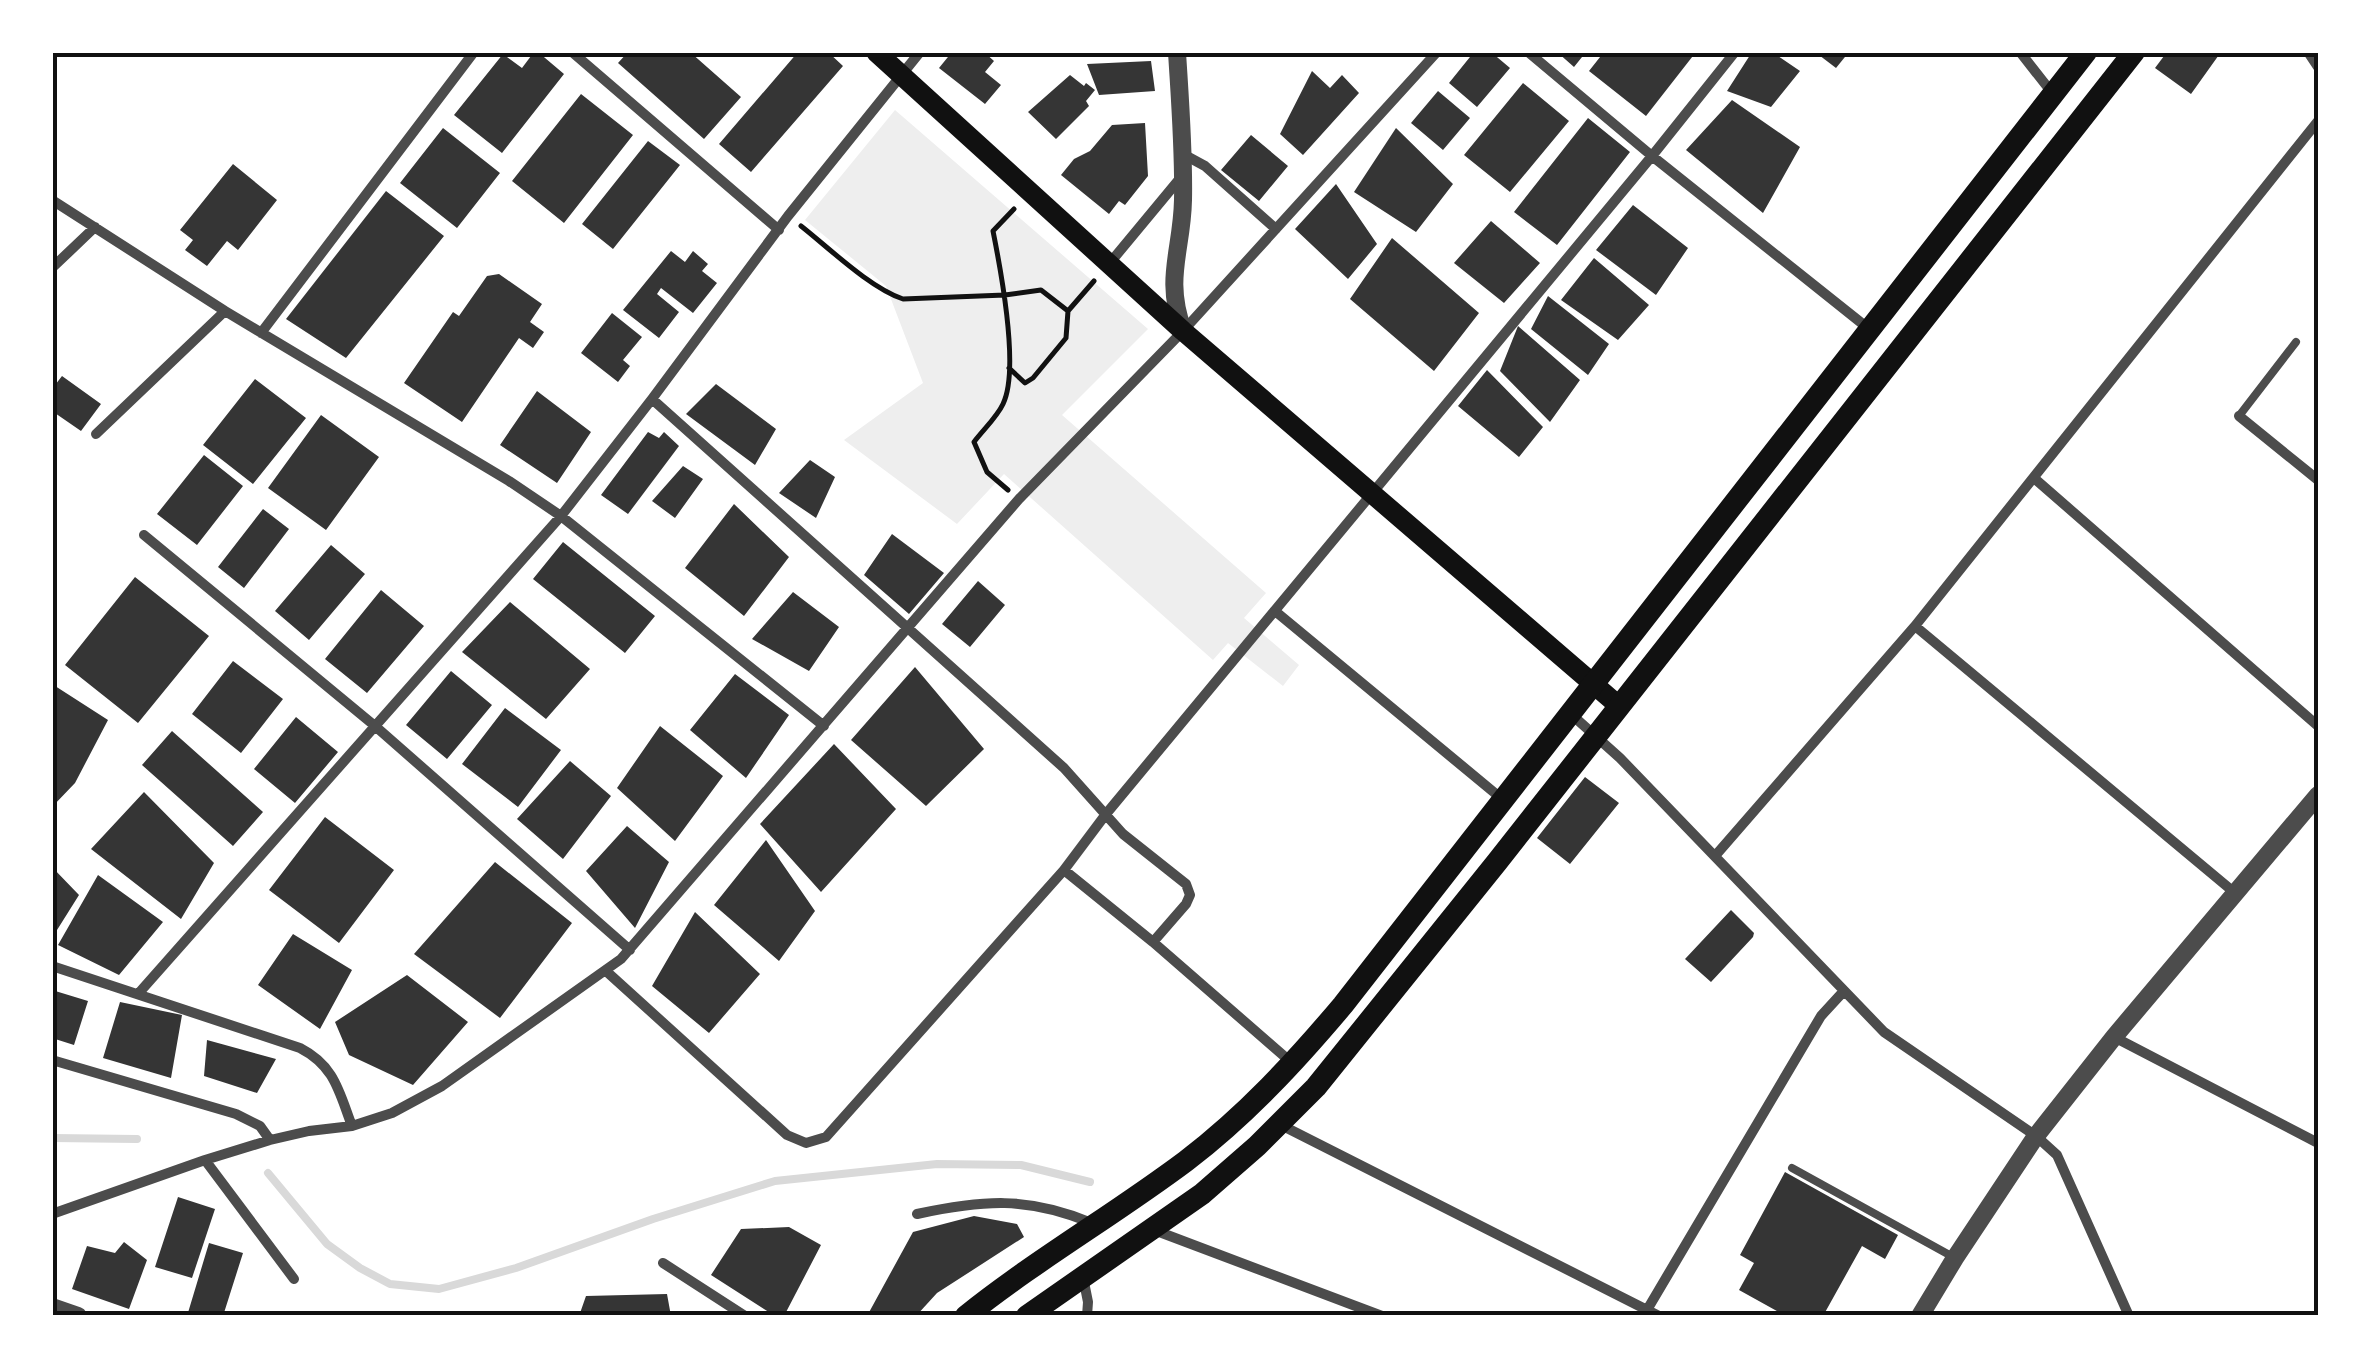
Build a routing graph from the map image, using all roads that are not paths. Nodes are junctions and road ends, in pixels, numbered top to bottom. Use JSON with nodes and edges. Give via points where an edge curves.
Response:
{"nodes":[{"id":1,"x":474,"y":52,"type":"edge"},
{"id":2,"x":572,"y":52,"type":"edge"},
{"id":3,"x":876,"y":52,"type":"edge"},
{"id":4,"x":920,"y":52,"type":"edge"},
{"id":5,"x":1177,"y":52,"type":"edge"},
{"id":6,"x":1436,"y":52,"type":"edge"},
{"id":7,"x":1528,"y":52,"type":"edge"},
{"id":8,"x":1735,"y":52,"type":"edge"},
{"id":9,"x":2020,"y":52,"type":"edge"},
{"id":10,"x":2086,"y":52,"type":"edge"},
{"id":11,"x":2134,"y":52,"type":"edge"},
{"id":12,"x":2308,"y":52,"type":"edge"},
{"id":13,"x":2318,"y":66,"type":"edge"},
{"id":14,"x":902,"y":76,"type":"junction"},
{"id":15,"x":2054,"y":94,"type":"junction"},
{"id":16,"x":2318,"y":121,"type":"edge"},
{"id":17,"x":1182,"y":153,"type":"junction"},
{"id":18,"x":1652,"y":156,"type":"junction"},
{"id":19,"x":1183,"y":175,"type":"junction"},
{"id":20,"x":52,"y":200,"type":"edge"},
{"id":21,"x":96,"y":227,"type":"junction"},
{"id":22,"x":1276,"y":229,"type":"junction"},
{"id":23,"x":779,"y":230,"type":"junction"},
{"id":24,"x":1109,"y":264,"type":"junction"},
{"id":25,"x":52,"y":268,"type":"edge"},
{"id":26,"x":226,"y":311,"type":"junction"},
{"id":27,"x":1870,"y":330,"type":"junction"},
{"id":28,"x":261,"y":332,"type":"junction"},
{"id":29,"x":1183,"y":332,"type":"junction"},
{"id":30,"x":2296,"y":342,"type":"dead end"},
{"id":31,"x":652,"y":399,"type":"junction"},
{"id":32,"x":2239,"y":416,"type":"joint"},
{"id":33,"x":96,"y":434,"type":"dead end"},
{"id":34,"x":2034,"y":478,"type":"junction"},
{"id":35,"x":2318,"y":480,"type":"edge"},
{"id":36,"x":1370,"y":494,"type":"junction"},
{"id":37,"x":561,"y":516,"type":"junction"},
{"id":38,"x":144,"y":535,"type":"dead end"},
{"id":39,"x":1276,"y":611,"type":"junction"},
{"id":40,"x":1915,"y":626,"type":"junction"},
{"id":41,"x":908,"y":628,"type":"junction"},
{"id":42,"x":1594,"y":685,"type":"junction"},
{"id":43,"x":1619,"y":706,"type":"junction"},
{"id":44,"x":1571,"y":714,"type":"junction"},
{"id":45,"x":375,"y":726,"type":"junction"},
{"id":46,"x":824,"y":726,"type":"junction"},
{"id":47,"x":2318,"y":726,"type":"edge"},
{"id":48,"x":1596,"y":735,"type":"junction"},
{"id":49,"x":2318,"y":795,"type":"edge"},
{"id":50,"x":1504,"y":800,"type":"junction"},
{"id":51,"x":1106,"y":814,"type":"junction"},
{"id":52,"x":1714,"y":856,"type":"junction"},
{"id":53,"x":1064,"y":870,"type":"junction"},
{"id":54,"x":2235,"y":893,"type":"junction"},
{"id":55,"x":1153,"y":942,"type":"junction"},
{"id":56,"x":630,"y":950,"type":"junction"},
{"id":57,"x":52,"y":966,"type":"edge"},
{"id":58,"x":606,"y":971,"type":"junction"},
{"id":59,"x":1844,"y":992,"type":"junction"},
{"id":60,"x":138,"y":994,"type":"junction"},
{"id":61,"x":2114,"y":1037,"type":"junction"},
{"id":62,"x":52,"y":1060,"type":"edge"},
{"id":63,"x":1293,"y":1064,"type":"junction"},
{"id":64,"x":1280,"y":1124,"type":"junction"},
{"id":65,"x":352,"y":1126,"type":"junction"},
{"id":66,"x":2036,"y":1136,"type":"junction"},
{"id":67,"x":270,"y":1140,"type":"junction"},
{"id":68,"x":2318,"y":1143,"type":"edge"},
{"id":69,"x":206,"y":1160,"type":"junction"},
{"id":70,"x":1792,"y":1168,"type":"dead end"},
{"id":71,"x":52,"y":1214,"type":"edge"},
{"id":72,"x":917,"y":1214,"type":"dead end"},
{"id":73,"x":1095,"y":1224,"type":"junction"},
{"id":74,"x":1154,"y":1229,"type":"junction"},
{"id":75,"x":1955,"y":1258,"type":"junction"},
{"id":76,"x":663,"y":1263,"type":"dead end"},
{"id":77,"x":1083,"y":1276,"type":"junction"},
{"id":78,"x":294,"y":1278,"type":"dead end"},
{"id":79,"x":52,"y":1307,"type":"edge"},
{"id":80,"x":1648,"y":1310,"type":"junction"},
{"id":81,"x":78,"y":1316,"type":"edge"},
{"id":82,"x":745,"y":1316,"type":"edge"},
{"id":83,"x":966,"y":1316,"type":"edge"},
{"id":84,"x":1027,"y":1316,"type":"edge"},
{"id":85,"x":1087,"y":1316,"type":"edge"},
{"id":86,"x":1382,"y":1316,"type":"edge"},
{"id":87,"x":1659,"y":1316,"type":"edge"},
{"id":88,"x":1920,"y":1316,"type":"edge"},
{"id":89,"x":2129,"y":1316,"type":"edge"}],
"edges":[{"from":1,"to":28,"type":"street"},
{"from":2,"to":23,"type":"street"},
{"from":3,"to":14,"type":"main road"},
{"from":4,"to":14,"type":"street"},
{"from":5,"to":17,"type":"street"},
{"from":6,"to":22,"type":"street"},
{"from":7,"to":18,"type":"street"},
{"from":8,"to":18,"type":"street"},
{"from":9,"to":15,"type":"street"},
{"from":10,"to":15,"type":"main road"},
{"from":11,"to":43,"type":"main road"},
{"from":12,"to":13,"type":"street"},
{"from":14,"to":23,"type":"street"},
{"from":14,"to":24,"type":"main road"},
{"from":15,"to":27,"type":"main road"},
{"from":16,"to":34,"type":"street"},
{"from":17,"to":19,"type":"street"},
{"from":17,"to":22,"type":"street"},
{"from":18,"to":27,"type":"street"},
{"from":18,"to":36,"type":"street"},
{"from":19,"to":24,"type":"street"},
{"from":19,"to":29,"type":"street","via":[[1173,279]]},
{"from":20,"to":21,"type":"street"},
{"from":21,"to":25,"type":"street"},
{"from":21,"to":26,"type":"street"},
{"from":22,"to":29,"type":"street"},
{"from":23,"to":31,"type":"street"},
{"from":24,"to":29,"type":"main road"},
{"from":26,"to":28,"type":"street"},
{"from":26,"to":33,"type":"street"},
{"from":27,"to":42,"type":"main road"},
{"from":28,"to":37,"type":"street"},
{"from":29,"to":36,"type":"main road"},
{"from":29,"to":41,"type":"street","via":[[1019,499]]},
{"from":30,"to":32,"type":"lane"},
{"from":31,"to":37,"type":"street"},
{"from":31,"to":41,"type":"street"},
{"from":32,"to":35,"type":"street"},
{"from":34,"to":40,"type":"street"},
{"from":34,"to":47,"type":"street"},
{"from":36,"to":39,"type":"street"},
{"from":36,"to":42,"type":"main road"},
{"from":37,"to":45,"type":"street"},
{"from":37,"to":46,"type":"street"},
{"from":38,"to":45,"type":"street"},
{"from":39,"to":50,"type":"street"},
{"from":39,"to":51,"type":"street"},
{"from":40,"to":52,"type":"street"},
{"from":40,"to":54,"type":"street"},
{"from":41,"to":46,"type":"street"},
{"from":41,"to":51,"type":"street"},
{"from":42,"to":43,"type":"main road"},
{"from":42,"to":44,"type":"main road"},
{"from":43,"to":48,"type":"main road"},
{"from":44,"to":48,"type":"street"},
{"from":44,"to":50,"type":"main road"},
{"from":45,"to":56,"type":"street"},
{"from":45,"to":60,"type":"street"},
{"from":46,"to":56,"type":"street"},
{"from":48,"to":52,"type":"street"},
{"from":48,"to":64,"type":"main road","via":[[1339,1062]]},
{"from":49,"to":54,"type":"street"},
{"from":50,"to":63,"type":"main road"},
{"from":51,"to":53,"type":"street"},
{"from":51,"to":55,"type":"street","via":[[1190,894]]},
{"from":52,"to":59,"type":"street"},
{"from":53,"to":55,"type":"street"},
{"from":53,"to":58,"type":"street","via":[[826,1137],[806,1143],[787,1135]]},
{"from":54,"to":61,"type":"street"},
{"from":55,"to":63,"type":"street"},
{"from":56,"to":58,"type":"street"},
{"from":57,"to":60,"type":"street"},
{"from":58,"to":65,"type":"street","via":[[426,1096]]},
{"from":59,"to":66,"type":"street","via":[[1894,1040]]},
{"from":59,"to":80,"type":"street","via":[[1821,1016]]},
{"from":60,"to":65,"type":"street","via":[[312,1054],[334,1078]]},
{"from":61,"to":66,"type":"street"},
{"from":61,"to":68,"type":"street"},
{"from":62,"to":67,"type":"street","via":[[236,1114],[260,1126]]},
{"from":63,"to":73,"type":"main road","via":[[1215,1138]]},
{"from":64,"to":74,"type":"main road"},
{"from":64,"to":80,"type":"street"},
{"from":65,"to":67,"type":"street"},
{"from":66,"to":75,"type":"street"},
{"from":66,"to":89,"type":"street","via":[[2064,1168]]},
{"from":67,"to":69,"type":"street"},
{"from":69,"to":71,"type":"street"},
{"from":69,"to":78,"type":"street"},
{"from":70,"to":75,"type":"lane"},
{"from":72,"to":73,"type":"street","via":[[1007,1202]]},
{"from":73,"to":83,"type":"main road"},
{"from":74,"to":77,"type":"main road"},
{"from":74,"to":86,"type":"street"},
{"from":75,"to":88,"type":"street"},
{"from":76,"to":82,"type":"street"},
{"from":77,"to":84,"type":"main road"},
{"from":77,"to":85,"type":"street"},
{"from":79,"to":81,"type":"street"},
{"from":80,"to":87,"type":"street"}]}
